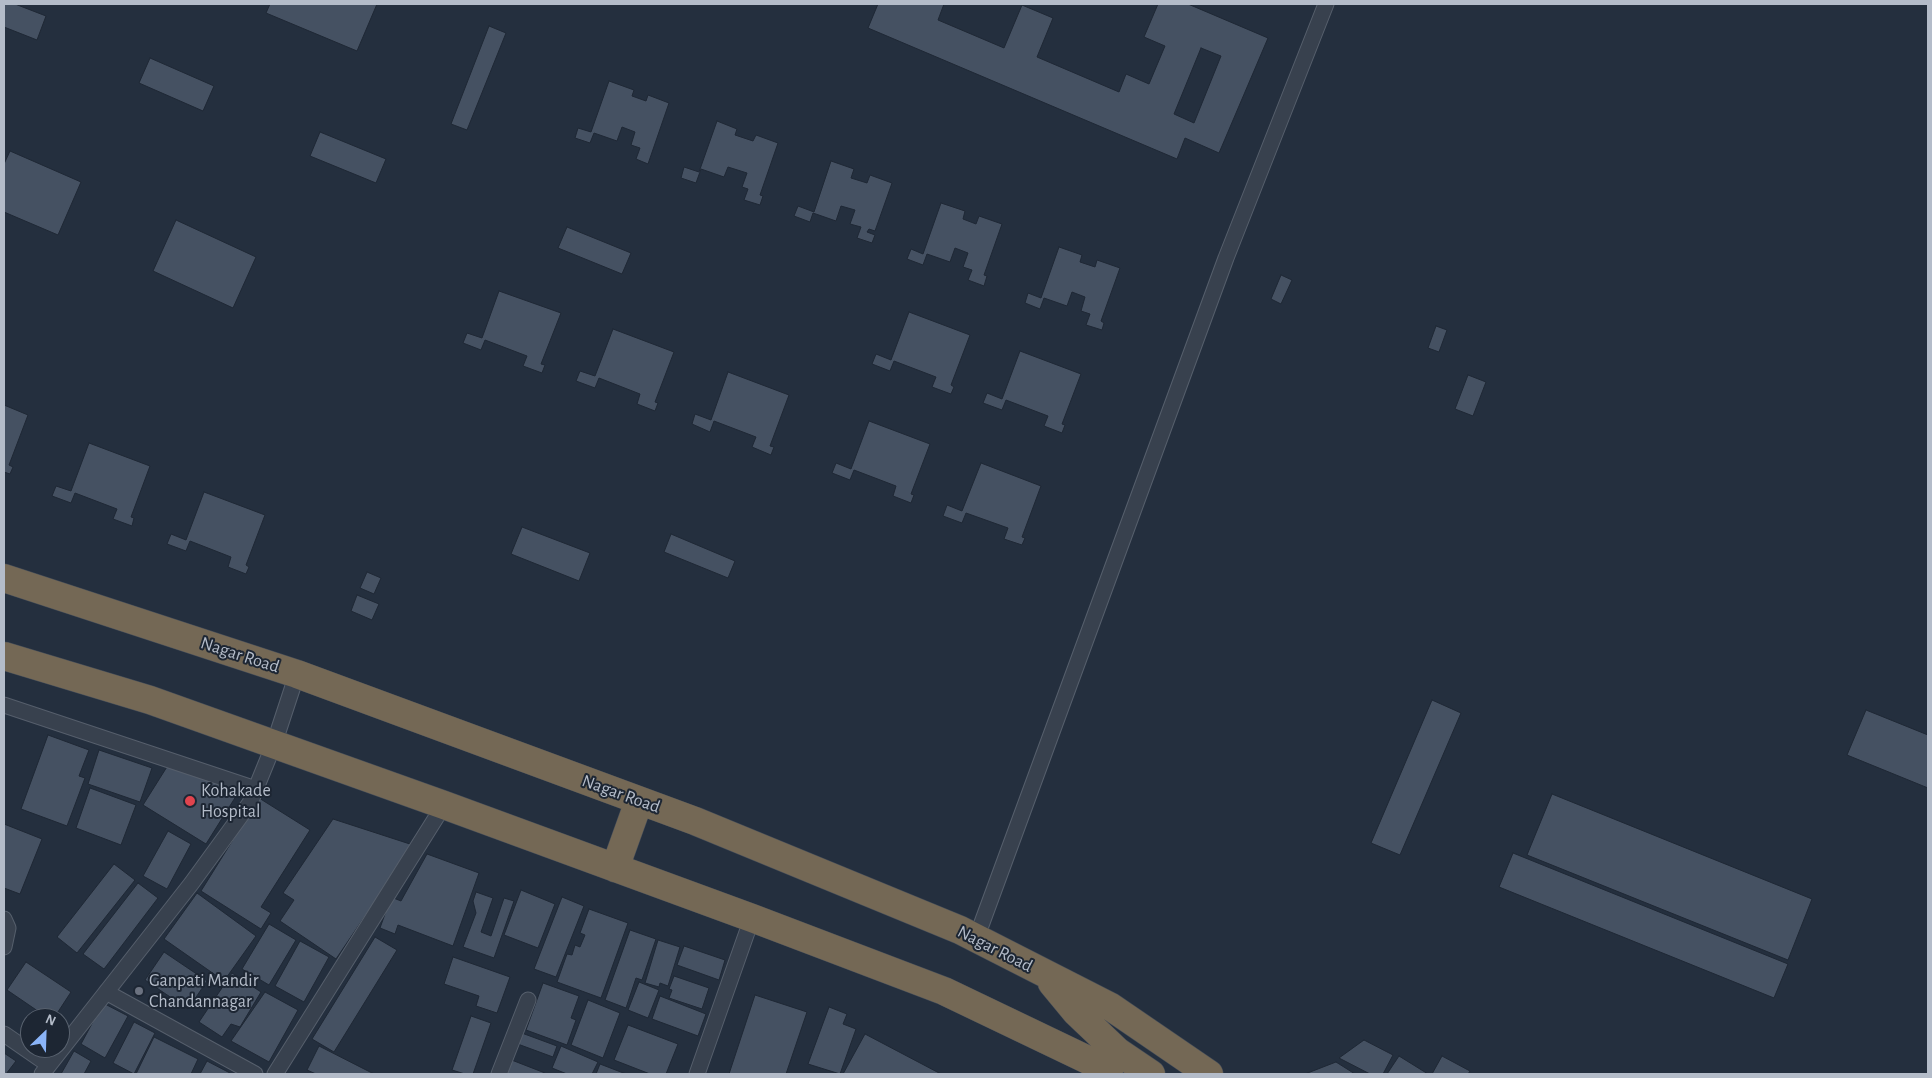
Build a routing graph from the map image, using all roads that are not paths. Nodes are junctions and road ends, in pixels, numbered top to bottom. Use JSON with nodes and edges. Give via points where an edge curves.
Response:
{"nodes":[{"id":1,"x":1326,"y":4,"type":"edge"},
{"id":2,"x":4,"y":578,"type":"edge"},
{"id":3,"x":4,"y":656,"type":"edge"},
{"id":4,"x":297,"y":674,"type":"junction"},
{"id":5,"x":4,"y":705,"type":"edge"},
{"id":6,"x":274,"y":744,"type":"junction"},
{"id":7,"x":256,"y":789,"type":"junction"},
{"id":8,"x":638,"y":800,"type":"junction"},
{"id":9,"x":444,"y":804,"type":"junction"},
{"id":10,"x":615,"y":868,"type":"junction"},
{"id":11,"x":752,"y":918,"type":"junction"},
{"id":12,"x":4,"y":919,"type":"edge"},
{"id":13,"x":976,"y":939,"type":"junction"},
{"id":14,"x":4,"y":947,"type":"edge"},
{"id":15,"x":1045,"y":974,"type":"junction"},
{"id":16,"x":106,"y":992,"type":"junction"},
{"id":17,"x":528,"y":1000,"type":"dead end"},
{"id":18,"x":4,"y":1034,"type":"edge"},
{"id":19,"x":46,"y":1070,"type":"edge"},
{"id":20,"x":255,"y":1074,"type":"edge"},
{"id":21,"x":275,"y":1074,"type":"edge"},
{"id":22,"x":499,"y":1074,"type":"edge"},
{"id":23,"x":697,"y":1074,"type":"edge"},
{"id":24,"x":1109,"y":1074,"type":"edge"},
{"id":25,"x":1152,"y":1074,"type":"edge"},
{"id":26,"x":1209,"y":1074,"type":"edge"}],
"edges":[{"from":1,"to":13,"type":"street","via":[[1226,258]]},
{"from":2,"to":4,"type":"highway","name":"Nagar Road"},
{"from":3,"to":6,"type":"highway","via":[[150,700]]},
{"from":4,"to":6,"type":"street"},
{"from":4,"to":8,"type":"highway","name":"Nagar Road"},
{"from":5,"to":7,"type":"street"},
{"from":6,"to":7,"type":"street"},
{"from":6,"to":9,"type":"highway"},
{"from":7,"to":16,"type":"street","via":[[237,822]]},
{"from":8,"to":10,"type":"highway"},
{"from":8,"to":13,"type":"highway","name":"Nagar Road"},
{"from":9,"to":10,"type":"highway"},
{"from":9,"to":21,"type":"street"},
{"from":10,"to":11,"type":"highway"},
{"from":11,"to":23,"type":"street"},
{"from":11,"to":24,"type":"highway","via":[[944,991],[1088,1060]]},
{"from":12,"to":14,"type":"street","via":[[8,928]]},
{"from":13,"to":15,"type":"highway","name":"Nagar Road"},
{"from":15,"to":25,"type":"highway","via":[[1076,1012],[1117,1051]]},
{"from":15,"to":26,"type":"highway","name":"Nagar Road","via":[[1111,1007]]},
{"from":16,"to":19,"type":"street"},
{"from":16,"to":20,"type":"street"},
{"from":17,"to":22,"type":"street"},
{"from":18,"to":19,"type":"street"}]}
